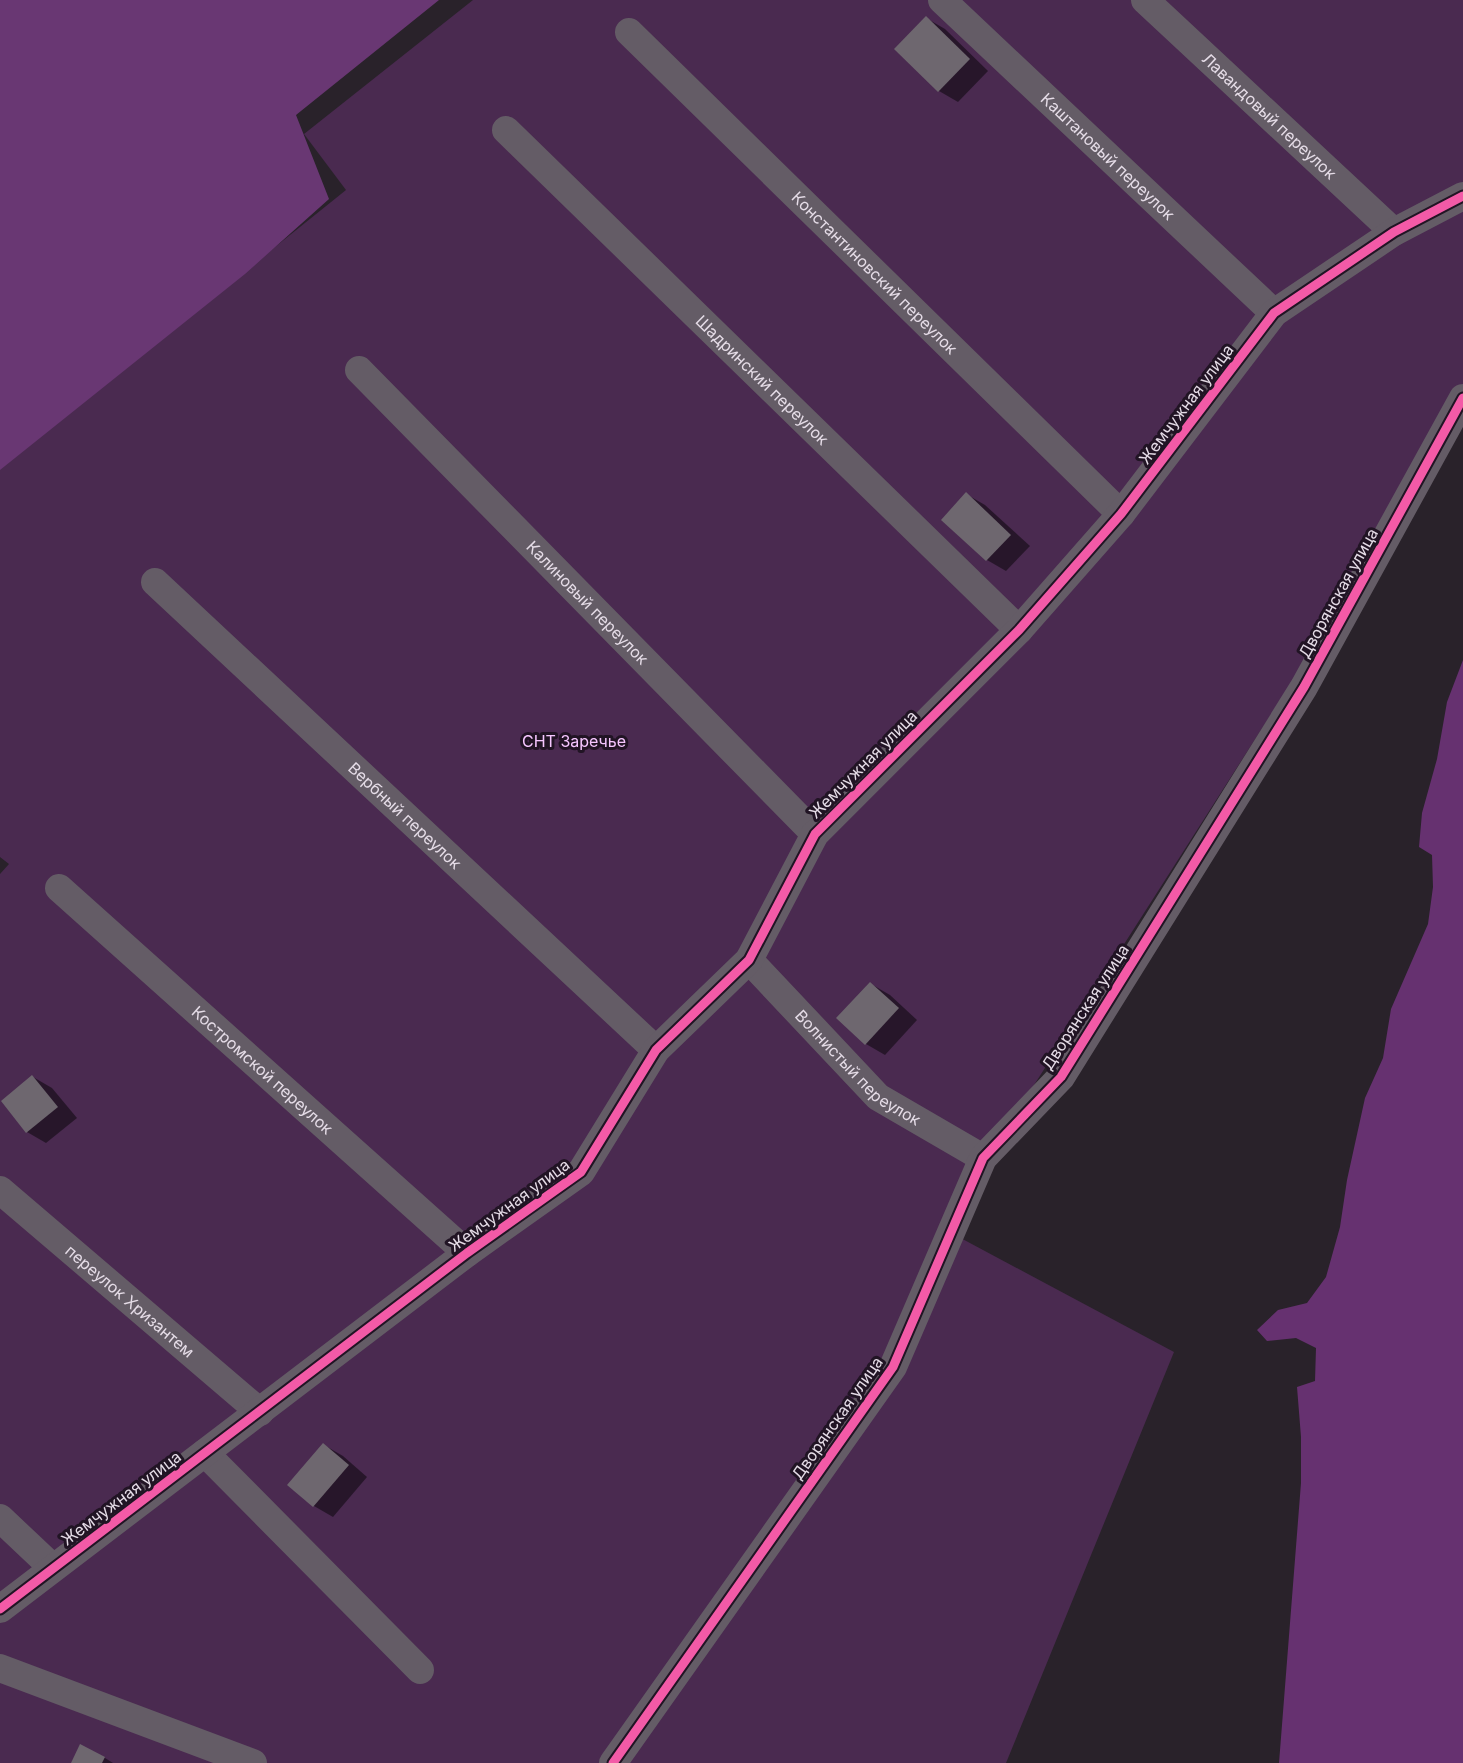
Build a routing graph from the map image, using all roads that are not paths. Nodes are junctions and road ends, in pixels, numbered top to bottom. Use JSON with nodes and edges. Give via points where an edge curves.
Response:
{"nodes":[{"id":1,"x":942,"y":0,"type":"edge"},
{"id":2,"x":1145,"y":0,"type":"edge"},
{"id":3,"x":629,"y":32,"type":"dead end"},
{"id":4,"x":506,"y":130,"type":"dead end"},
{"id":5,"x":1463,"y":196,"type":"edge"},
{"id":6,"x":1394,"y":232,"type":"junction"},
{"id":7,"x":1274,"y":313,"type":"junction"},
{"id":8,"x":359,"y":370,"type":"dead end"},
{"id":9,"x":1463,"y":398,"type":"edge"},
{"id":10,"x":1121,"y":514,"type":"junction"},
{"id":11,"x":155,"y":582,"type":"dead end"},
{"id":12,"x":1019,"y":630,"type":"junction"},
{"id":13,"x":815,"y":834,"type":"junction"},
{"id":14,"x":59,"y":888,"type":"dead end"},
{"id":15,"x":749,"y":960,"type":"junction"},
{"id":16,"x":656,"y":1050,"type":"junction"},
{"id":17,"x":983,"y":1158,"type":"junction"},
{"id":18,"x":0,"y":1190,"type":"edge"},
{"id":19,"x":467,"y":1253,"type":"junction"},
{"id":20,"x":260,"y":1412,"type":"junction"},
{"id":21,"x":205,"y":1453,"type":"junction"},
{"id":22,"x":0,"y":1518,"type":"edge"},
{"id":23,"x":53,"y":1568,"type":"junction"},
{"id":24,"x":0,"y":1609,"type":"edge"},
{"id":25,"x":0,"y":1668,"type":"edge"},
{"id":26,"x":420,"y":1670,"type":"dead end"},
{"id":27,"x":253,"y":1763,"type":"edge"},
{"id":28,"x":613,"y":1763,"type":"edge"}],
"edges":[{"from":1,"to":7,"type":"street","name":"Каштановый переулок"},
{"from":2,"to":6,"type":"street","name":"Лавандовый переулок"},
{"from":3,"to":10,"type":"street","name":"Константиновский переулок"},
{"from":4,"to":12,"type":"street","name":"Шадринский переулок"},
{"from":5,"to":6,"type":"street","name":"Жемчужная улица"},
{"from":6,"to":7,"type":"street","name":"Жемчужная улица"},
{"from":7,"to":10,"type":"street","name":"Жемчужная улица"},
{"from":8,"to":13,"type":"street","name":"Калиновый переулок"},
{"from":9,"to":17,"type":"street","name":"Дворянская улица","via":[[1304,687],[1061,1077]]},
{"from":10,"to":12,"type":"street","name":"Жемчужная улица"},
{"from":11,"to":16,"type":"street","name":"Вербный переулок"},
{"from":12,"to":13,"type":"street","name":"Жемчужная улица"},
{"from":13,"to":15,"type":"street","name":"Жемчужная улица"},
{"from":14,"to":19,"type":"street","name":"Костромской переулок"},
{"from":15,"to":16,"type":"street","name":"Жемчужная улица"},
{"from":15,"to":17,"type":"street","name":"Волнистый переулок","via":[[878,1097]]},
{"from":16,"to":19,"type":"street","name":"Жемчужная улица","via":[[581,1172]]},
{"from":17,"to":28,"type":"street","name":"Дворянская улица","via":[[893,1367]]},
{"from":18,"to":20,"type":"street","name":"переулок Хризантем"},
{"from":19,"to":20,"type":"street","name":"Жемчужная улица"},
{"from":20,"to":21,"type":"street","name":"Жемчужная улица"},
{"from":21,"to":23,"type":"street","name":"Жемчужная улица"},
{"from":21,"to":26,"type":"street"},
{"from":22,"to":23,"type":"street"},
{"from":23,"to":24,"type":"street","name":"Жемчужная улица"},
{"from":25,"to":27,"type":"street"}]}
